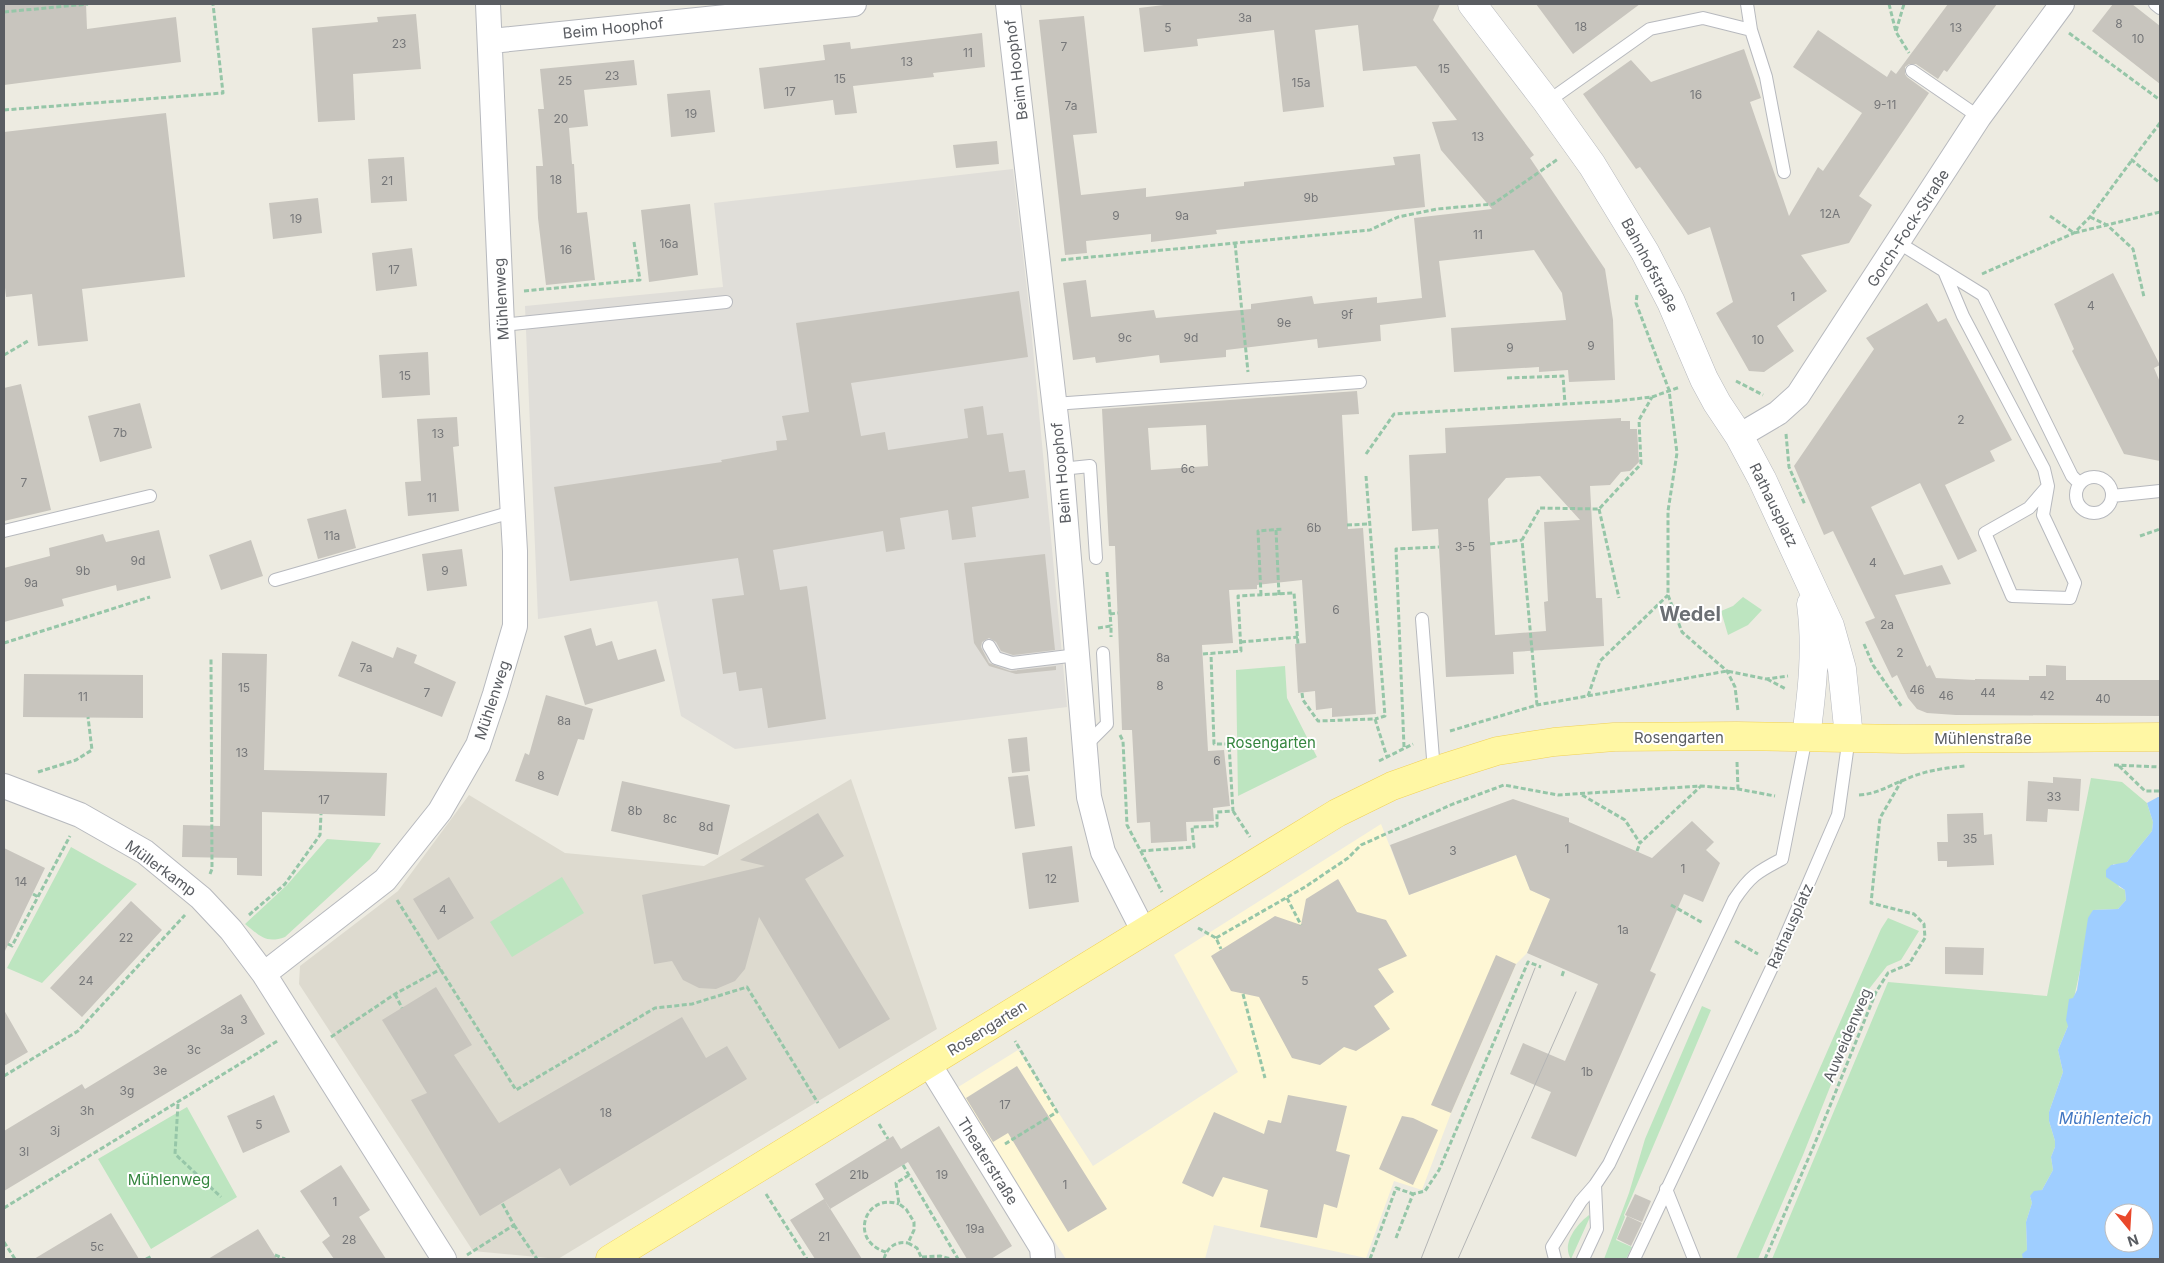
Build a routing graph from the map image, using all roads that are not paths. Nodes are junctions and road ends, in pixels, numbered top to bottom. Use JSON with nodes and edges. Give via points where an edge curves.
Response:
{"nodes":[{"id":1,"x":488,"y":4,"type":"edge"},
{"id":2,"x":854,"y":4,"type":"edge"},
{"id":3,"x":1008,"y":4,"type":"edge"},
{"id":4,"x":1472,"y":4,"type":"edge"},
{"id":5,"x":1747,"y":4,"type":"edge"},
{"id":6,"x":2154,"y":4,"type":"edge"},
{"id":7,"x":2160,"y":8,"type":"edge"},
{"id":8,"x":2056,"y":12,"type":"edge"},
{"id":9,"x":1751,"y":30,"type":"junction"},
{"id":10,"x":491,"y":41,"type":"junction"},
{"id":11,"x":1912,"y":71,"type":"dead end"},
{"id":12,"x":1547,"y":102,"type":"junction"},
{"id":13,"x":1979,"y":117,"type":"junction"},
{"id":14,"x":1784,"y":172,"type":"dead end"},
{"id":15,"x":1898,"y":243,"type":"junction"},
{"id":16,"x":1944,"y":270,"type":"junction"},
{"id":17,"x":726,"y":302,"type":"dead end"},
{"id":18,"x":502,"y":325,"type":"junction"},
{"id":19,"x":1360,"y":382,"type":"dead end"},
{"id":20,"x":1054,"y":404,"type":"junction"},
{"id":21,"x":1739,"y":436,"type":"junction"},
{"id":22,"x":1062,"y":469,"type":"junction"},
{"id":23,"x":2080,"y":484,"type":"junction"},
{"id":24,"x":2048,"y":486,"type":"junction"},
{"id":25,"x":2160,"y":491,"type":"edge"},
{"id":26,"x":150,"y":496,"type":"dead end"},
{"id":27,"x":2112,"y":496,"type":"junction"},
{"id":28,"x":512,"y":512,"type":"junction"},
{"id":29,"x":4,"y":531,"type":"edge"},
{"id":30,"x":1096,"y":558,"type":"dead end"},
{"id":31,"x":1807,"y":574,"type":"junction"},
{"id":32,"x":275,"y":580,"type":"dead end"},
{"id":33,"x":1422,"y":619,"type":"dead end"},
{"id":34,"x":988,"y":646,"type":"dead end"},
{"id":35,"x":1103,"y":653,"type":"dead end"},
{"id":36,"x":1077,"y":655,"type":"junction"},
{"id":37,"x":1806,"y":737,"type":"junction"},
{"id":38,"x":1849,"y":737,"type":"junction"},
{"id":39,"x":2160,"y":737,"type":"edge"},
{"id":40,"x":1084,"y":747,"type":"junction"},
{"id":41,"x":1434,"y":771,"type":"junction"},
{"id":42,"x":4,"y":786,"type":"edge"},
{"id":43,"x":1144,"y":932,"type":"junction"},
{"id":44,"x":264,"y":974,"type":"junction"},
{"id":45,"x":929,"y":1064,"type":"junction"},
{"id":46,"x":1596,"y":1185,"type":"junction"},
{"id":47,"x":1666,"y":1189,"type":"junction"},
{"id":48,"x":456,"y":1258,"type":"edge"},
{"id":49,"x":610,"y":1259,"type":"edge"},
{"id":50,"x":1043,"y":1259,"type":"edge"},
{"id":51,"x":1554,"y":1259,"type":"edge"},
{"id":52,"x":1583,"y":1259,"type":"edge"},
{"id":53,"x":1634,"y":1259,"type":"edge"},
{"id":54,"x":1694,"y":1259,"type":"edge"}],
"edges":[{"from":1,"to":10,"type":"street","name":"Mühlenweg"},
{"from":2,"to":10,"type":"street","name":"Beim Hoophof"},
{"from":3,"to":20,"type":"street","name":"Beim Hoophof"},
{"from":4,"to":12,"type":"street","name":"Bahnhofstraße"},
{"from":5,"to":9,"type":"lane"},
{"from":6,"to":7,"type":"lane"},
{"from":8,"to":13,"type":"street","name":"Gorch-Fock-Straße"},
{"from":9,"to":12,"type":"lane","via":[[1703,18],[1650,29]]},
{"from":9,"to":14,"type":"lane","via":[[1766,77]]},
{"from":10,"to":18,"type":"street","name":"Mühlenweg"},
{"from":11,"to":13,"type":"lane"},
{"from":12,"to":21,"type":"street","name":"Bahnhofstraße","via":[[1592,165],[1645,252],[1671,302],[1704,379]]},
{"from":13,"to":15,"type":"street","name":"Gorch-Fock-Straße"},
{"from":15,"to":16,"type":"lane"},
{"from":15,"to":21,"type":"street","name":"Gorch-Fock-Straße","via":[[1798,395],[1778,413]]},
{"from":16,"to":23,"type":"lane","via":[[1983,295],[2072,476]]},
{"from":16,"to":24,"type":"lane","via":[[1963,316],[2044,469]]},
{"from":17,"to":18,"type":"lane"},
{"from":18,"to":28,"type":"street","name":"Mühlenweg"},
{"from":19,"to":20,"type":"lane"},
{"from":20,"to":22,"type":"street","name":"Beim Hoophof"},
{"from":21,"to":31,"type":"street","name":"Rathausplatz"},
{"from":22,"to":30,"type":"lane","via":[[1090,466]]},
{"from":22,"to":36,"type":"street","name":"Beim Hoophof"},
{"from":23,"to":27,"type":"lane","via":[[2086,479],[2100,478],[2111,488]]},
{"from":23,"to":27,"type":"lane","via":[[2077,500],[2088,512],[2104,510]]},
{"from":24,"to":24,"type":"lane","via":[[2029,508],[1985,533],[2012,596],[2070,598],[2075,583],[2043,515]]},
{"from":25,"to":27,"type":"lane"},
{"from":26,"to":29,"type":"lane"},
{"from":28,"to":32,"type":"lane"},
{"from":28,"to":44,"type":"street","name":"Mühlenweg","via":[[514,626],[478,745],[440,811],[385,880]]},
{"from":31,"to":37,"type":"street","name":"Rathausplatz","via":[[1815,633]]},
{"from":31,"to":38,"type":"street","name":"Rathausplatz","via":[[1836,643],[1848,710]]},
{"from":33,"to":41,"type":"lane"},
{"from":34,"to":36,"type":"lane","via":[[996,658],[1012,663]]},
{"from":35,"to":40,"type":"lane","via":[[1107,724]]},
{"from":36,"to":40,"type":"street","name":"Beim Hoophof"},
{"from":37,"to":38,"type":"main road","name":"Mühlenstraße"},
{"from":37,"to":41,"type":"main road","name":"Rosengarten","via":[[1614,737],[1554,742],[1497,751]]},
{"from":37,"to":46,"type":"lane","name":"Rathausplatz","via":[[1782,859],[1746,881],[1734,900],[1609,1164]]},
{"from":38,"to":39,"type":"main road","name":"Mühlenstraße"},
{"from":38,"to":47,"type":"lane","name":"Rathausplatz","via":[[1838,815],[1815,871]]},
{"from":40,"to":43,"type":"street","name":"Beim Hoophof","via":[[1089,797],[1103,852]]},
{"from":41,"to":43,"type":"main road","name":"Rosengarten","via":[[1392,786],[1337,814]]},
{"from":42,"to":44,"type":"street","name":"Müllerkamp","via":[[80,815],[145,852],[201,898],[231,930]]},
{"from":43,"to":45,"type":"main road","name":"Rosengarten"},
{"from":44,"to":48,"type":"street"},
{"from":45,"to":49,"type":"main road","name":"Rosengarten"},
{"from":45,"to":50,"type":"street","name":"Theaterstraße","via":[[1042,1248]]},
{"from":46,"to":51,"type":"lane","name":"Rathausplatz","via":[[1581,1201],[1552,1247]]},
{"from":46,"to":52,"type":"lane","via":[[1597,1229]]},
{"from":47,"to":53,"type":"lane","name":"Rathausplatz"},
{"from":47,"to":54,"type":"lane"}]}
